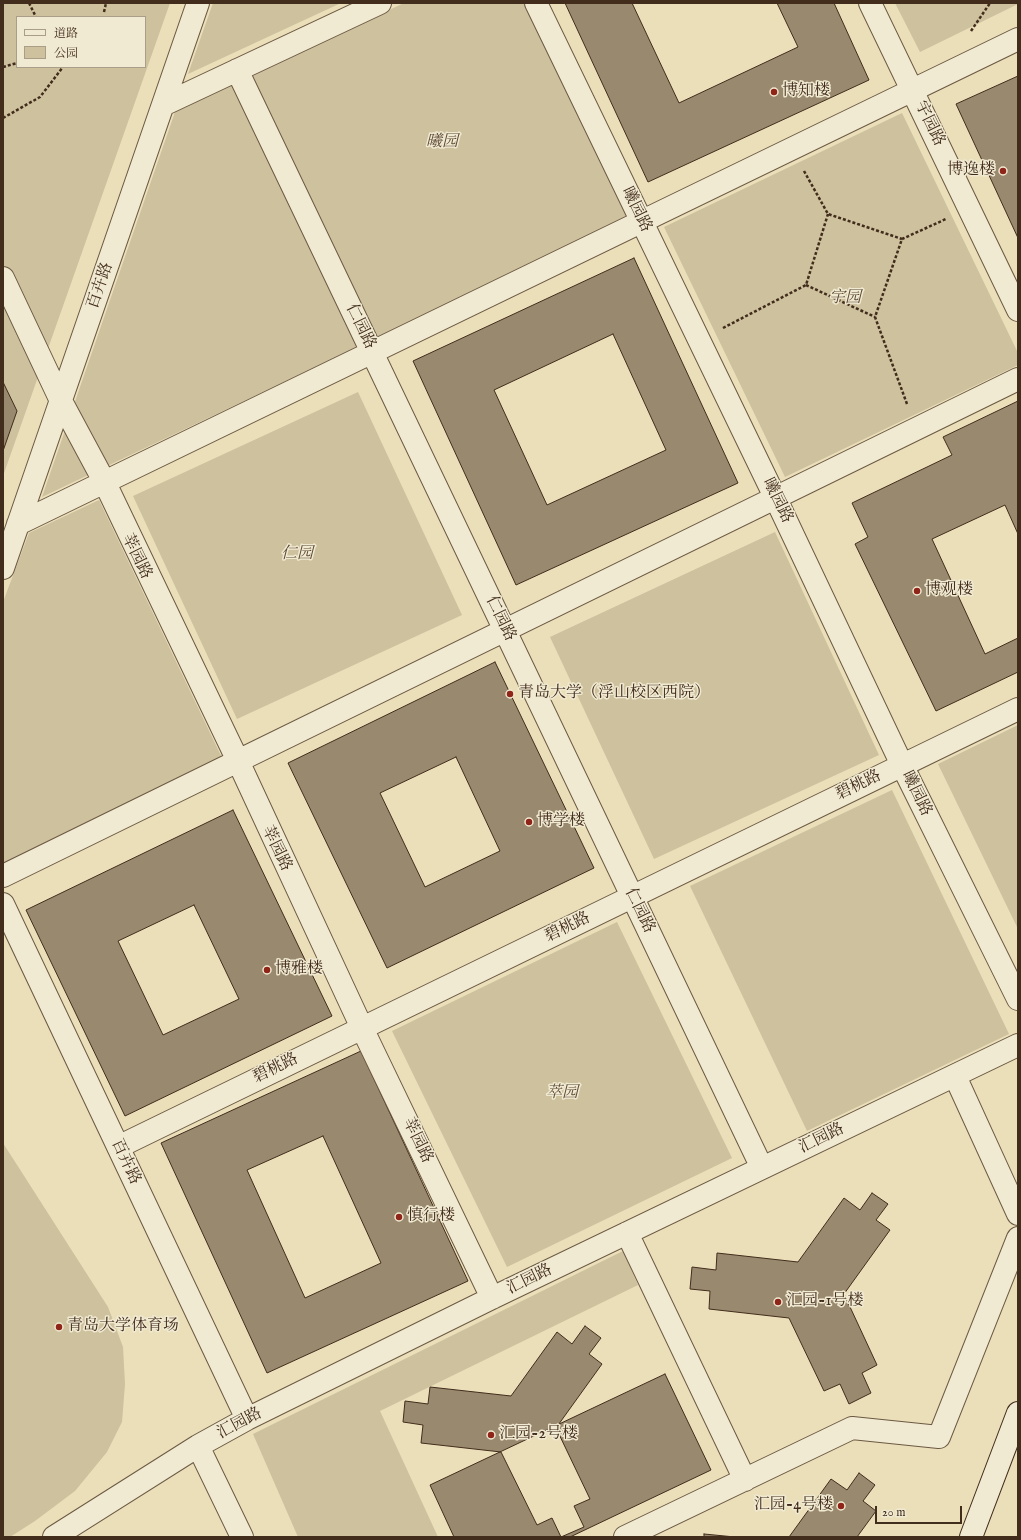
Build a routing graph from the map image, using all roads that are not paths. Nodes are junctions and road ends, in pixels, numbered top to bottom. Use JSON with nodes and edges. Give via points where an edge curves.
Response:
{"nodes":[{"id":1,"x":198,"y":3,"type":"edge"},
{"id":2,"x":380,"y":3,"type":"edge"},
{"id":3,"x":536,"y":3,"type":"edge"},
{"id":4,"x":870,"y":3,"type":"edge"},
{"id":5,"x":1018,"y":40,"type":"edge"},
{"id":6,"x":237,"y":70,"type":"junction"},
{"id":7,"x":913,"y":90,"type":"junction"},
{"id":8,"x":163,"y":104,"type":"junction"},
{"id":9,"x":642,"y":222,"type":"junction"},
{"id":10,"x":3,"y":278,"type":"edge"},
{"id":11,"x":1018,"y":310,"type":"edge"},
{"id":12,"x":372,"y":353,"type":"junction"},
{"id":13,"x":1018,"y":379,"type":"edge"},
{"id":14,"x":61,"y":401,"type":"junction"},
{"id":15,"x":103,"y":483,"type":"junction"},
{"id":16,"x":775,"y":497,"type":"junction"},
{"id":17,"x":18,"y":524,"type":"junction"},
{"id":18,"x":3,"y":568,"type":"edge"},
{"id":19,"x":505,"y":630,"type":"junction"},
{"id":20,"x":1018,"y":709,"type":"edge"},
{"id":21,"x":236,"y":762,"type":"junction"},
{"id":22,"x":902,"y":765,"type":"junction"},
{"id":23,"x":3,"y":876,"type":"edge"},
{"id":24,"x":632,"y":896,"type":"junction"},
{"id":25,"x":3,"y":904,"type":"edge"},
{"id":26,"x":1018,"y":999,"type":"edge"},
{"id":27,"x":362,"y":1028,"type":"junction"},
{"id":28,"x":1018,"y":1045,"type":"edge"},
{"id":29,"x":955,"y":1076,"type":"junction"},
{"id":30,"x":118,"y":1147,"type":"junction"},
{"id":31,"x":762,"y":1168,"type":"junction"},
{"id":32,"x":1018,"y":1214,"type":"edge"},
{"id":33,"x":627,"y":1233,"type":"junction"},
{"id":34,"x":1018,"y":1238,"type":"edge"},
{"id":35,"x":492,"y":1298,"type":"junction"},
{"id":36,"x":1018,"y":1413,"type":"edge"},
{"id":37,"x":247,"y":1419,"type":"junction"},
{"id":38,"x":198,"y":1446,"type":"junction"},
{"id":39,"x":745,"y":1480,"type":"junction"},
{"id":40,"x":64,"y":1534,"type":"edge"},
{"id":41,"x":242,"y":1537,"type":"edge"},
{"id":42,"x":625,"y":1537,"type":"edge"},
{"id":43,"x":971,"y":1537,"type":"edge"}],
"edges":[{"from":1,"to":8,"type":"street","name":"百卉路"},
{"from":2,"to":6,"type":"street"},
{"from":3,"to":9,"type":"street","name":"曦园路"},
{"from":4,"to":7,"type":"street","name":"宇园路"},
{"from":5,"to":7,"type":"street"},
{"from":6,"to":8,"type":"street"},
{"from":6,"to":12,"type":"street","name":"仁园路"},
{"from":7,"to":9,"type":"street"},
{"from":7,"to":11,"type":"street","name":"宇园路"},
{"from":8,"to":14,"type":"street","name":"百卉路"},
{"from":9,"to":12,"type":"street"},
{"from":9,"to":16,"type":"street","name":"曦园路"},
{"from":10,"to":14,"type":"street","name":"莘园路"},
{"from":12,"to":15,"type":"street"},
{"from":12,"to":19,"type":"street","name":"仁园路"},
{"from":13,"to":16,"type":"street"},
{"from":14,"to":15,"type":"street","name":"莘园路"},
{"from":14,"to":17,"type":"street","name":"百卉路"},
{"from":15,"to":17,"type":"street"},
{"from":15,"to":21,"type":"street","name":"莘园路"},
{"from":16,"to":19,"type":"street"},
{"from":16,"to":22,"type":"street","name":"曦园路"},
{"from":17,"to":18,"type":"street","name":"百卉路"},
{"from":19,"to":21,"type":"street"},
{"from":19,"to":24,"type":"street","name":"仁园路"},
{"from":20,"to":22,"type":"street","name":"碧桃路"},
{"from":21,"to":23,"type":"street"},
{"from":21,"to":27,"type":"street","name":"莘园路"},
{"from":22,"to":24,"type":"street","name":"碧桃路"},
{"from":22,"to":26,"type":"street","name":"曦园路"},
{"from":24,"to":27,"type":"street","name":"碧桃路"},
{"from":24,"to":31,"type":"street","name":"仁园路"},
{"from":25,"to":30,"type":"street","name":"百卉路"},
{"from":27,"to":30,"type":"street","name":"碧桃路"},
{"from":27,"to":35,"type":"street","name":"莘园路"},
{"from":28,"to":29,"type":"street","name":"汇园路"},
{"from":29,"to":31,"type":"street","name":"汇园路"},
{"from":29,"to":32,"type":"street"},
{"from":30,"to":37,"type":"street","name":"百卉路"},
{"from":31,"to":33,"type":"street","name":"汇园路"},
{"from":33,"to":35,"type":"street","name":"汇园路"},
{"from":33,"to":39,"type":"street"},
{"from":34,"to":39,"type":"street","via":[[939,1437],[852,1428]]},
{"from":35,"to":37,"type":"street","name":"汇园路"},
{"from":36,"to":43,"type":"street"},
{"from":37,"to":38,"type":"street","name":"汇园路"},
{"from":38,"to":40,"type":"street","name":"汇园路"},
{"from":38,"to":41,"type":"street"},
{"from":39,"to":42,"type":"street"}]}
